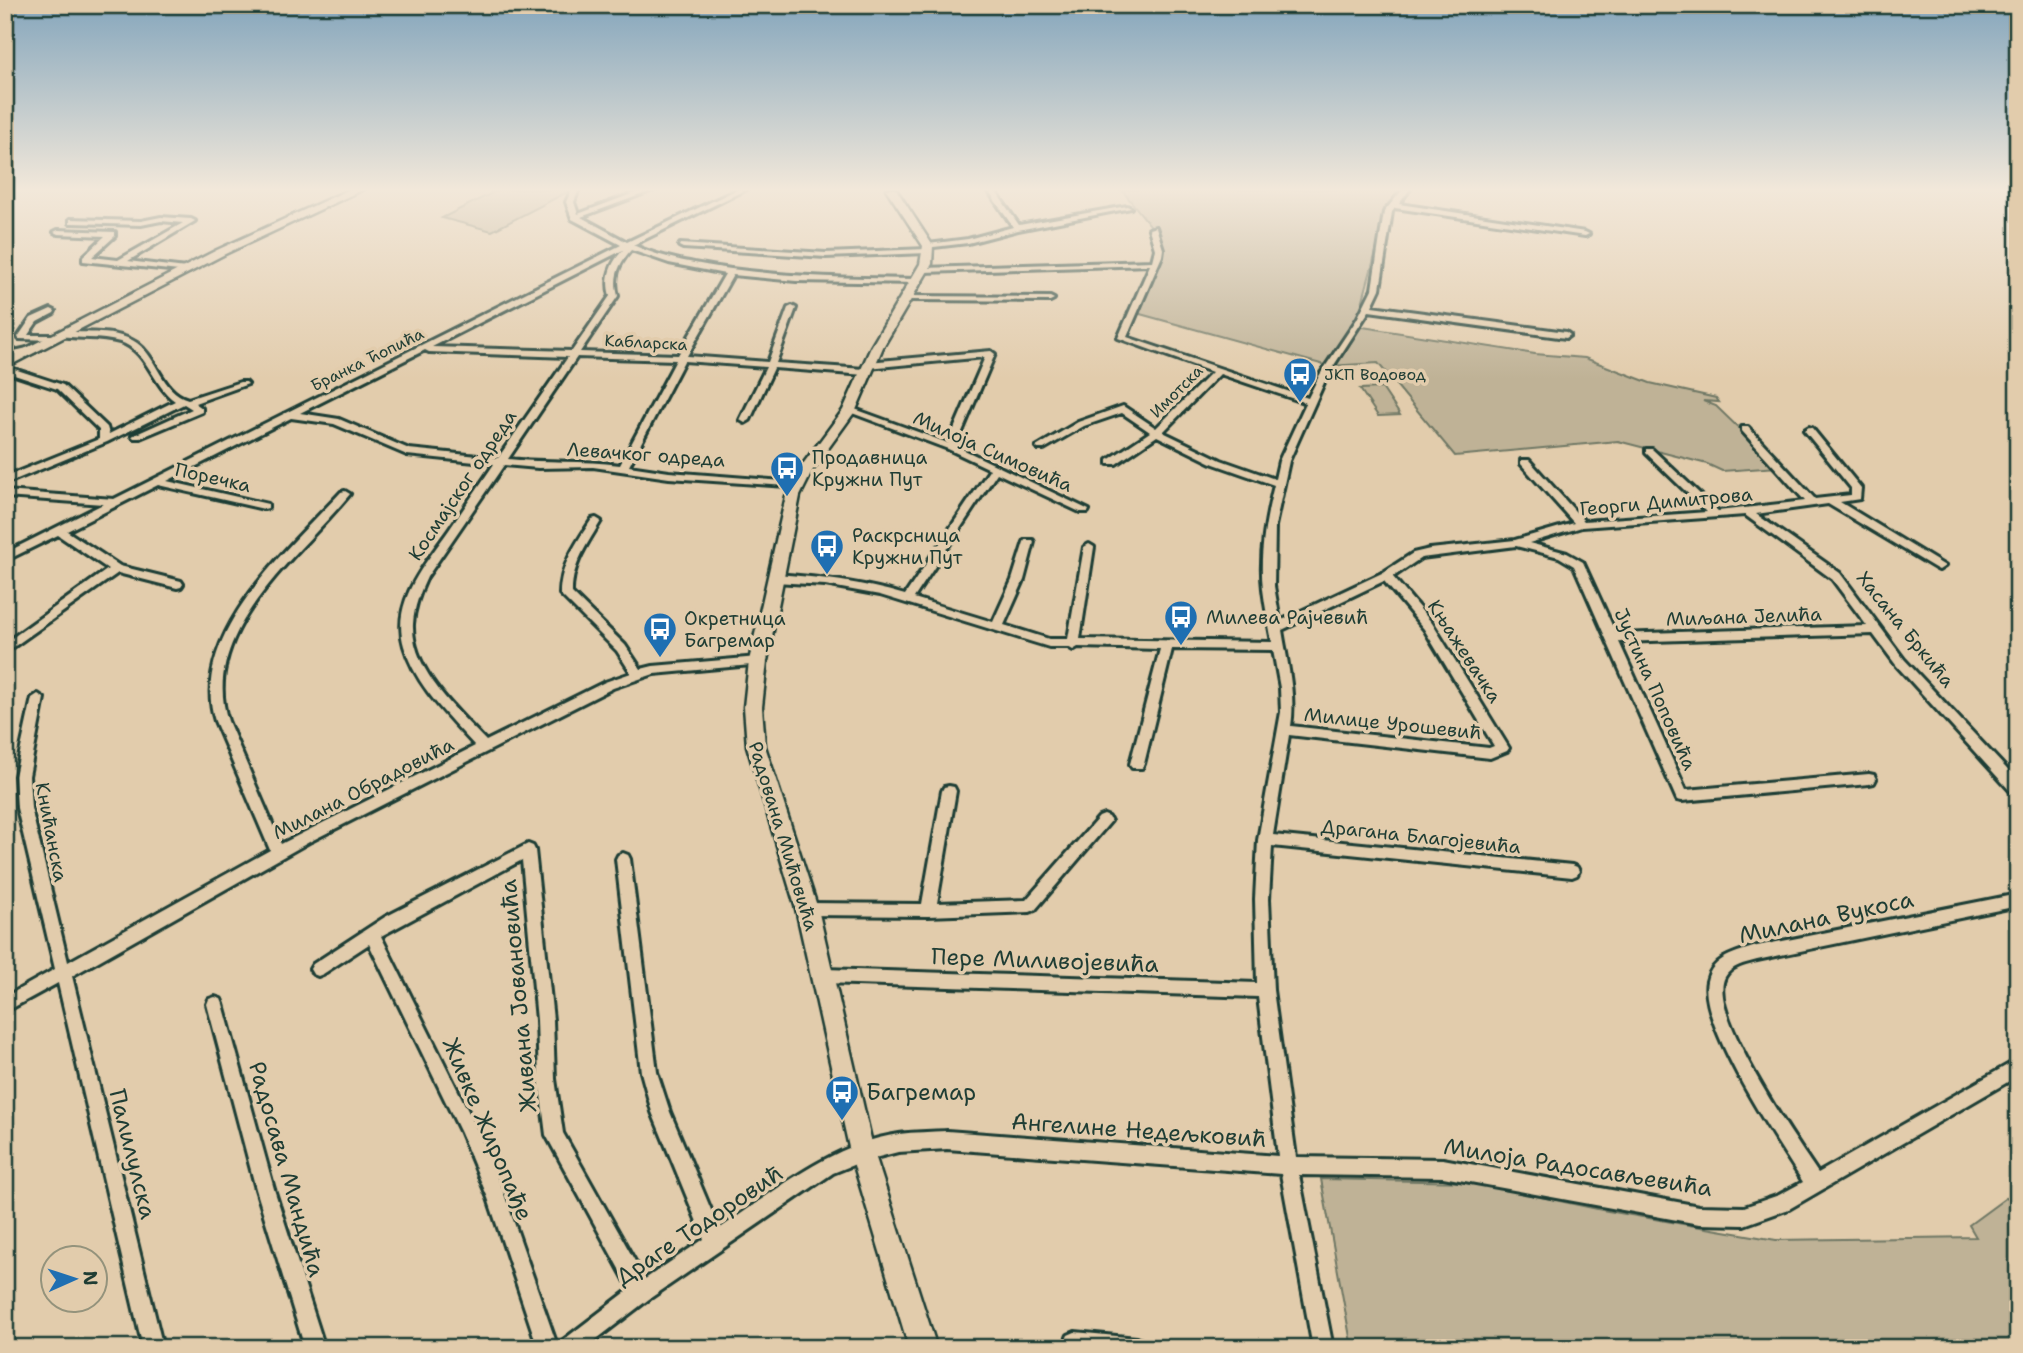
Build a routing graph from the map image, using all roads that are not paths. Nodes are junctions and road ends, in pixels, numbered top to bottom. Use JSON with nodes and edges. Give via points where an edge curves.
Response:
{"nodes":[{"id":1,"x":93,"y":252,"type":"edge"},
{"id":2,"x":138,"y":252,"type":"edge"},
{"id":3,"x":225,"y":252,"type":"edge"},
{"id":4,"x":616,"y":252,"type":"edge"},
{"id":5,"x":624,"y":252,"type":"edge"},
{"id":6,"x":643,"y":252,"type":"edge"},
{"id":7,"x":781,"y":252,"type":"edge"},
{"id":8,"x":874,"y":252,"type":"edge"},
{"id":9,"x":926,"y":252,"type":"edge"},
{"id":10,"x":1158,"y":252,"type":"edge"},
{"id":11,"x":1380,"y":252,"type":"edge"},
{"id":12,"x":120,"y":263,"type":"junction"},
{"id":13,"x":1153,"y":263,"type":"junction"},
{"id":14,"x":187,"y":270,"type":"junction"},
{"id":15,"x":731,"y":271,"type":"junction"},
{"id":16,"x":921,"y":275,"type":"junction"},
{"id":17,"x":909,"y":298,"type":"junction"},
{"id":18,"x":1050,"y":299,"type":"dead end"},
{"id":19,"x":792,"y":308,"type":"dead end"},
{"id":20,"x":1367,"y":308,"type":"junction"},
{"id":21,"x":51,"y":311,"type":"dead end"},
{"id":22,"x":1566,"y":335,"type":"dead end"},
{"id":23,"x":57,"y":336,"type":"junction"},
{"id":24,"x":1122,"y":338,"type":"joint"},
{"id":25,"x":426,"y":348,"type":"junction"},
{"id":26,"x":574,"y":354,"type":"junction"},
{"id":27,"x":683,"y":358,"type":"junction"},
{"id":28,"x":6,"y":360,"type":"edge"},
{"id":29,"x":771,"y":365,"type":"junction"},
{"id":30,"x":867,"y":369,"type":"junction"},
{"id":31,"x":1217,"y":372,"type":"junction"},
{"id":32,"x":243,"y":384,"type":"dead end"},
{"id":33,"x":184,"y":402,"type":"junction"},
{"id":34,"x":1311,"y":402,"type":"junction"},
{"id":35,"x":849,"y":410,"type":"junction"},
{"id":36,"x":289,"y":415,"type":"junction"},
{"id":37,"x":745,"y":420,"type":"dead end"},
{"id":38,"x":1745,"y":429,"type":"dead end"},
{"id":39,"x":1809,"y":430,"type":"dead end"},
{"id":40,"x":1157,"y":432,"type":"junction"},
{"id":41,"x":137,"y":436,"type":"dead end"},
{"id":42,"x":104,"y":440,"type":"junction"},
{"id":43,"x":951,"y":447,"type":"junction"},
{"id":44,"x":1041,"y":447,"type":"dead end"},
{"id":45,"x":1649,"y":451,"type":"dead end"},
{"id":46,"x":500,"y":461,"type":"junction"},
{"id":47,"x":1112,"y":462,"type":"dead end"},
{"id":48,"x":1525,"y":462,"type":"dead end"},
{"id":49,"x":624,"y":467,"type":"junction"},
{"id":50,"x":995,"y":469,"type":"junction"},
{"id":51,"x":5,"y":481,"type":"edge"},
{"id":52,"x":155,"y":481,"type":"junction"},
{"id":53,"x":1277,"y":483,"type":"junction"},
{"id":54,"x":797,"y":485,"type":"junction"},
{"id":55,"x":5,"y":494,"type":"edge"},
{"id":56,"x":345,"y":494,"type":"dead end"},
{"id":57,"x":1829,"y":500,"type":"junction"},
{"id":58,"x":114,"y":502,"type":"junction"},
{"id":59,"x":1812,"y":502,"type":"junction"},
{"id":60,"x":264,"y":506,"type":"dead end"},
{"id":61,"x":1084,"y":510,"type":"dead end"},
{"id":62,"x":1746,"y":512,"type":"junction"},
{"id":63,"x":1716,"y":515,"type":"junction"},
{"id":64,"x":596,"y":522,"type":"dead end"},
{"id":65,"x":1581,"y":524,"type":"junction"},
{"id":66,"x":58,"y":531,"type":"junction"},
{"id":67,"x":1029,"y":542,"type":"dead end"},
{"id":68,"x":1516,"y":543,"type":"junction"},
{"id":69,"x":1089,"y":547,"type":"dead end"},
{"id":70,"x":5,"y":558,"type":"edge"},
{"id":71,"x":1939,"y":566,"type":"dead end"},
{"id":72,"x":116,"y":569,"type":"junction"},
{"id":73,"x":1386,"y":576,"type":"junction"},
{"id":74,"x":775,"y":578,"type":"junction"},
{"id":75,"x":177,"y":584,"type":"dead end"},
{"id":76,"x":908,"y":598,"type":"junction"},
{"id":77,"x":997,"y":627,"type":"junction"},
{"id":78,"x":1274,"y":629,"type":"junction"},
{"id":79,"x":1876,"y":630,"type":"junction"},
{"id":80,"x":1613,"y":638,"type":"junction"},
{"id":81,"x":1073,"y":646,"type":"junction"},
{"id":82,"x":1277,"y":646,"type":"junction"},
{"id":83,"x":1167,"y":647,"type":"junction"},
{"id":84,"x":5,"y":649,"type":"edge"},
{"id":85,"x":758,"y":661,"type":"junction"},
{"id":86,"x":638,"y":674,"type":"junction"},
{"id":87,"x":38,"y":698,"type":"dead end"},
{"id":88,"x":1284,"y":730,"type":"junction"},
{"id":89,"x":484,"y":748,"type":"junction"},
{"id":90,"x":1497,"y":750,"type":"joint"},
{"id":91,"x":1137,"y":764,"type":"dead end"},
{"id":92,"x":1869,"y":779,"type":"dead end"},
{"id":93,"x":2018,"y":790,"type":"edge"},
{"id":94,"x":949,"y":792,"type":"dead end"},
{"id":95,"x":1104,"y":821,"type":"dead end"},
{"id":96,"x":1265,"y":840,"type":"junction"},
{"id":97,"x":278,"y":852,"type":"junction"},
{"id":98,"x":623,"y":859,"type":"dead end"},
{"id":99,"x":1572,"y":871,"type":"dead end"},
{"id":100,"x":2018,"y":900,"type":"edge"},
{"id":101,"x":807,"y":909,"type":"junction"},
{"id":102,"x":928,"y":910,"type":"junction"},
{"id":103,"x":372,"y":934,"type":"junction"},
{"id":104,"x":318,"y":969,"type":"dead end"},
{"id":105,"x":62,"y":973,"type":"junction"},
{"id":106,"x":824,"y":976,"type":"junction"},
{"id":107,"x":1265,"y":990,"type":"junction"},
{"id":108,"x":215,"y":1003,"type":"dead end"},
{"id":109,"x":5,"y":1005,"type":"edge"},
{"id":110,"x":2018,"y":1067,"type":"edge"},
{"id":111,"x":862,"y":1152,"type":"junction"},
{"id":112,"x":1288,"y":1166,"type":"junction"},
{"id":113,"x":1815,"y":1185,"type":"junction"},
{"id":114,"x":715,"y":1242,"type":"junction"},
{"id":115,"x":642,"y":1292,"type":"junction"},
{"id":116,"x":1075,"y":1342,"type":"dead end"},
{"id":117,"x":153,"y":1348,"type":"edge"},
{"id":118,"x":315,"y":1348,"type":"edge"},
{"id":119,"x":548,"y":1348,"type":"edge"},
{"id":120,"x":569,"y":1348,"type":"edge"},
{"id":121,"x":923,"y":1348,"type":"edge"},
{"id":122,"x":1137,"y":1348,"type":"edge"},
{"id":123,"x":1323,"y":1348,"type":"edge"}],
"edges":[{"from":1,"to":12,"type":"street","via":[[86,259]]},
{"from":2,"to":12,"type":"street"},
{"from":3,"to":14,"type":"street"},
{"from":4,"to":25,"type":"street","name":"Бранка Ћопића"},
{"from":5,"to":26,"type":"street","name":"Космајског одреда","via":[[610,281],[614,296]]},
{"from":6,"to":15,"type":"street"},
{"from":7,"to":8,"type":"street"},
{"from":9,"to":16,"type":"street","name":"Радована Мићовића"},
{"from":10,"to":13,"type":"street"},
{"from":11,"to":20,"type":"street","via":[[1376,289]]},
{"from":12,"to":14,"type":"street"},
{"from":13,"to":16,"type":"street"},
{"from":13,"to":24,"type":"street"},
{"from":14,"to":23,"type":"street"},
{"from":15,"to":16,"type":"street"},
{"from":15,"to":27,"type":"street"},
{"from":16,"to":17,"type":"street","name":"Радована Мићовића"},
{"from":17,"to":18,"type":"street"},
{"from":17,"to":30,"type":"street","name":"Радована Мићовића"},
{"from":19,"to":29,"type":"street"},
{"from":20,"to":22,"type":"street"},
{"from":20,"to":34,"type":"street","via":[[1328,366]]},
{"from":21,"to":23,"type":"street","via":[[34,320],[22,337]]},
{"from":23,"to":28,"type":"street"},
{"from":23,"to":33,"type":"street","via":[[133,344],[154,366],[167,390]]},
{"from":24,"to":31,"type":"street"},
{"from":25,"to":26,"type":"street","name":"Кабларска"},
{"from":25,"to":36,"type":"street","name":"Бранка Ћопића"},
{"from":26,"to":27,"type":"street","name":"Кабларска"},
{"from":26,"to":46,"type":"street","name":"Космајског одреда"},
{"from":27,"to":29,"type":"street","name":"Кабларска"},
{"from":27,"to":49,"type":"street"},
{"from":28,"to":42,"type":"street","via":[[65,390],[104,429]]},
{"from":29,"to":30,"type":"street","name":"Кабларска"},
{"from":29,"to":37,"type":"street"},
{"from":30,"to":35,"type":"street","name":"Радована Мићовића"},
{"from":30,"to":43,"type":"street","name":"Кабларска","via":[[991,354]]},
{"from":31,"to":34,"type":"street"},
{"from":31,"to":40,"type":"street","name":"Имотска"},
{"from":32,"to":33,"type":"street"},
{"from":33,"to":41,"type":"street","via":[[199,410]]},
{"from":33,"to":42,"type":"street"},
{"from":34,"to":53,"type":"street"},
{"from":35,"to":43,"type":"street","name":"Милоја Симовића"},
{"from":35,"to":54,"type":"street","name":"Радована Мићовића"},
{"from":36,"to":46,"type":"street","name":"Левачког одреда","via":[[336,421],[407,452]]},
{"from":36,"to":52,"type":"street","name":"Бранка Ћопића"},
{"from":38,"to":59,"type":"street"},
{"from":39,"to":57,"type":"street","name":"Георги Димитрова","via":[[1858,494]]},
{"from":40,"to":44,"type":"street","via":[[1123,409],[1081,424]]},
{"from":40,"to":47,"type":"street"},
{"from":40,"to":53,"type":"street","via":[[1229,467]]},
{"from":42,"to":51,"type":"street"},
{"from":43,"to":50,"type":"street","name":"Милоја Симовића"},
{"from":45,"to":63,"type":"street"},
{"from":46,"to":49,"type":"street","name":"Левачког одреда"},
{"from":46,"to":89,"type":"street","name":"Космајског одреда","via":[[422,577],[412,599],[407,629],[418,665]]},
{"from":48,"to":65,"type":"street"},
{"from":49,"to":54,"type":"street","name":"Левачког одреда"},
{"from":50,"to":61,"type":"street","name":"Милоја Симовића"},
{"from":50,"to":76,"type":"street"},
{"from":52,"to":58,"type":"street","name":"Бранка Ћопића"},
{"from":52,"to":60,"type":"street","name":"Поречка"},
{"from":53,"to":78,"type":"street","via":[[1269,526],[1268,586]]},
{"from":54,"to":74,"type":"street","name":"Радована Мићовића"},
{"from":55,"to":58,"type":"street"},
{"from":56,"to":97,"type":"street","via":[[259,591],[234,628],[216,673],[218,712]]},
{"from":57,"to":59,"type":"street","name":"Георги Димитрова"},
{"from":57,"to":71,"type":"street"},
{"from":58,"to":66,"type":"street","name":"Бранка Ћопића"},
{"from":59,"to":62,"type":"street","name":"Георги Димитрова"},
{"from":62,"to":63,"type":"street","name":"Георги Димитрова"},
{"from":62,"to":79,"type":"street","name":"Хасана Бркића","via":[[1836,576]]},
{"from":63,"to":65,"type":"street","name":"Георги Димитрова"},
{"from":64,"to":86,"type":"street","via":[[569,571],[566,594],[621,648]]},
{"from":65,"to":68,"type":"street","name":"Георги Димитрова"},
{"from":66,"to":70,"type":"street","name":"Бранка Ћопића"},
{"from":66,"to":72,"type":"street"},
{"from":67,"to":77,"type":"street"},
{"from":68,"to":73,"type":"street","name":"Георги Димитрова","via":[[1417,555]]},
{"from":68,"to":80,"type":"street","name":"Јустина Поповића","via":[[1579,564]]},
{"from":69,"to":81,"type":"street"},
{"from":72,"to":75,"type":"street"},
{"from":72,"to":84,"type":"street"},
{"from":73,"to":78,"type":"street","name":"Георги Димитрова"},
{"from":73,"to":90,"type":"street","name":"Књажевачка","via":[[1420,615],[1454,666],[1502,748]]},
{"from":74,"to":76,"type":"street","via":[[835,583]]},
{"from":74,"to":85,"type":"street","name":"Радована Мићовића"},
{"from":76,"to":77,"type":"street"},
{"from":77,"to":81,"type":"street","via":[[1019,637]]},
{"from":78,"to":82,"type":"street"},
{"from":79,"to":80,"type":"street","name":"Миљана Јелића"},
{"from":79,"to":93,"type":"street","name":"Хасана Бркића"},
{"from":80,"to":92,"type":"street","name":"Јустина Поповића","via":[[1682,796]]},
{"from":81,"to":83,"type":"street"},
{"from":82,"to":83,"type":"street"},
{"from":82,"to":88,"type":"street","via":[[1286,688]]},
{"from":83,"to":91,"type":"street"},
{"from":85,"to":86,"type":"street","name":"Милана Обрадовића","via":[[687,665]]},
{"from":85,"to":101,"type":"street","name":"Радована Мићовића","via":[[753,733]]},
{"from":86,"to":89,"type":"street","name":"Милана Обрадовића"},
{"from":87,"to":105,"type":"street","name":"Книћанска","via":[[22,776],[24,808]]},
{"from":88,"to":90,"type":"street","name":"Милице Урошевић","via":[[1490,753]]},
{"from":88,"to":96,"type":"street"},
{"from":89,"to":97,"type":"street","name":"Милана Обрадовића"},
{"from":94,"to":102,"type":"street"},
{"from":95,"to":102,"type":"street","via":[[1030,906]]},
{"from":96,"to":99,"type":"street","name":"Драгана Благојевића"},
{"from":96,"to":107,"type":"street"},
{"from":97,"to":105,"type":"street","name":"Милана Обрадовића"},
{"from":98,"to":114,"type":"street","via":[[649,1072]]},
{"from":100,"to":113,"type":"street","name":"Милана Вукоса","via":[[1757,953],[1722,968],[1713,993],[1723,1026]]},
{"from":101,"to":102,"type":"street"},
{"from":101,"to":106,"type":"street","name":"Радована Мићовића"},
{"from":103,"to":104,"type":"street"},
{"from":103,"to":115,"type":"street","name":"Живана Јовановића","via":[[528,850],[555,1135]]},
{"from":103,"to":119,"type":"street","name":"Живке Жиропађе","via":[[498,1197]]},
{"from":105,"to":109,"type":"street","name":"Милана Обрадовића"},
{"from":105,"to":117,"type":"street","name":"Палилулска"},
{"from":106,"to":107,"type":"street","name":"Пере Миливојевића"},
{"from":106,"to":111,"type":"street","name":"Радована Мићовића"},
{"from":107,"to":112,"type":"street"},
{"from":108,"to":118,"type":"street","name":"Радосава Мандића","via":[[265,1189]]},
{"from":110,"to":113,"type":"street"},
{"from":111,"to":112,"type":"street","name":"Ангелине Недељковић","via":[[898,1143],[947,1140]]},
{"from":111,"to":114,"type":"street","name":"Драге Тодоровић","via":[[827,1167]]},
{"from":111,"to":121,"type":"street","name":"Радована Мићовића"},
{"from":112,"to":113,"type":"street","name":"Милоја Радосављевића","via":[[1443,1168],[1699,1215],[1744,1216],[1773,1208]]},
{"from":112,"to":123,"type":"street"},
{"from":114,"to":115,"type":"street","name":"Драге Тодоровић"},
{"from":115,"to":120,"type":"street","name":"Драге Тодоровић"},
{"from":116,"to":122,"type":"street"}]}
